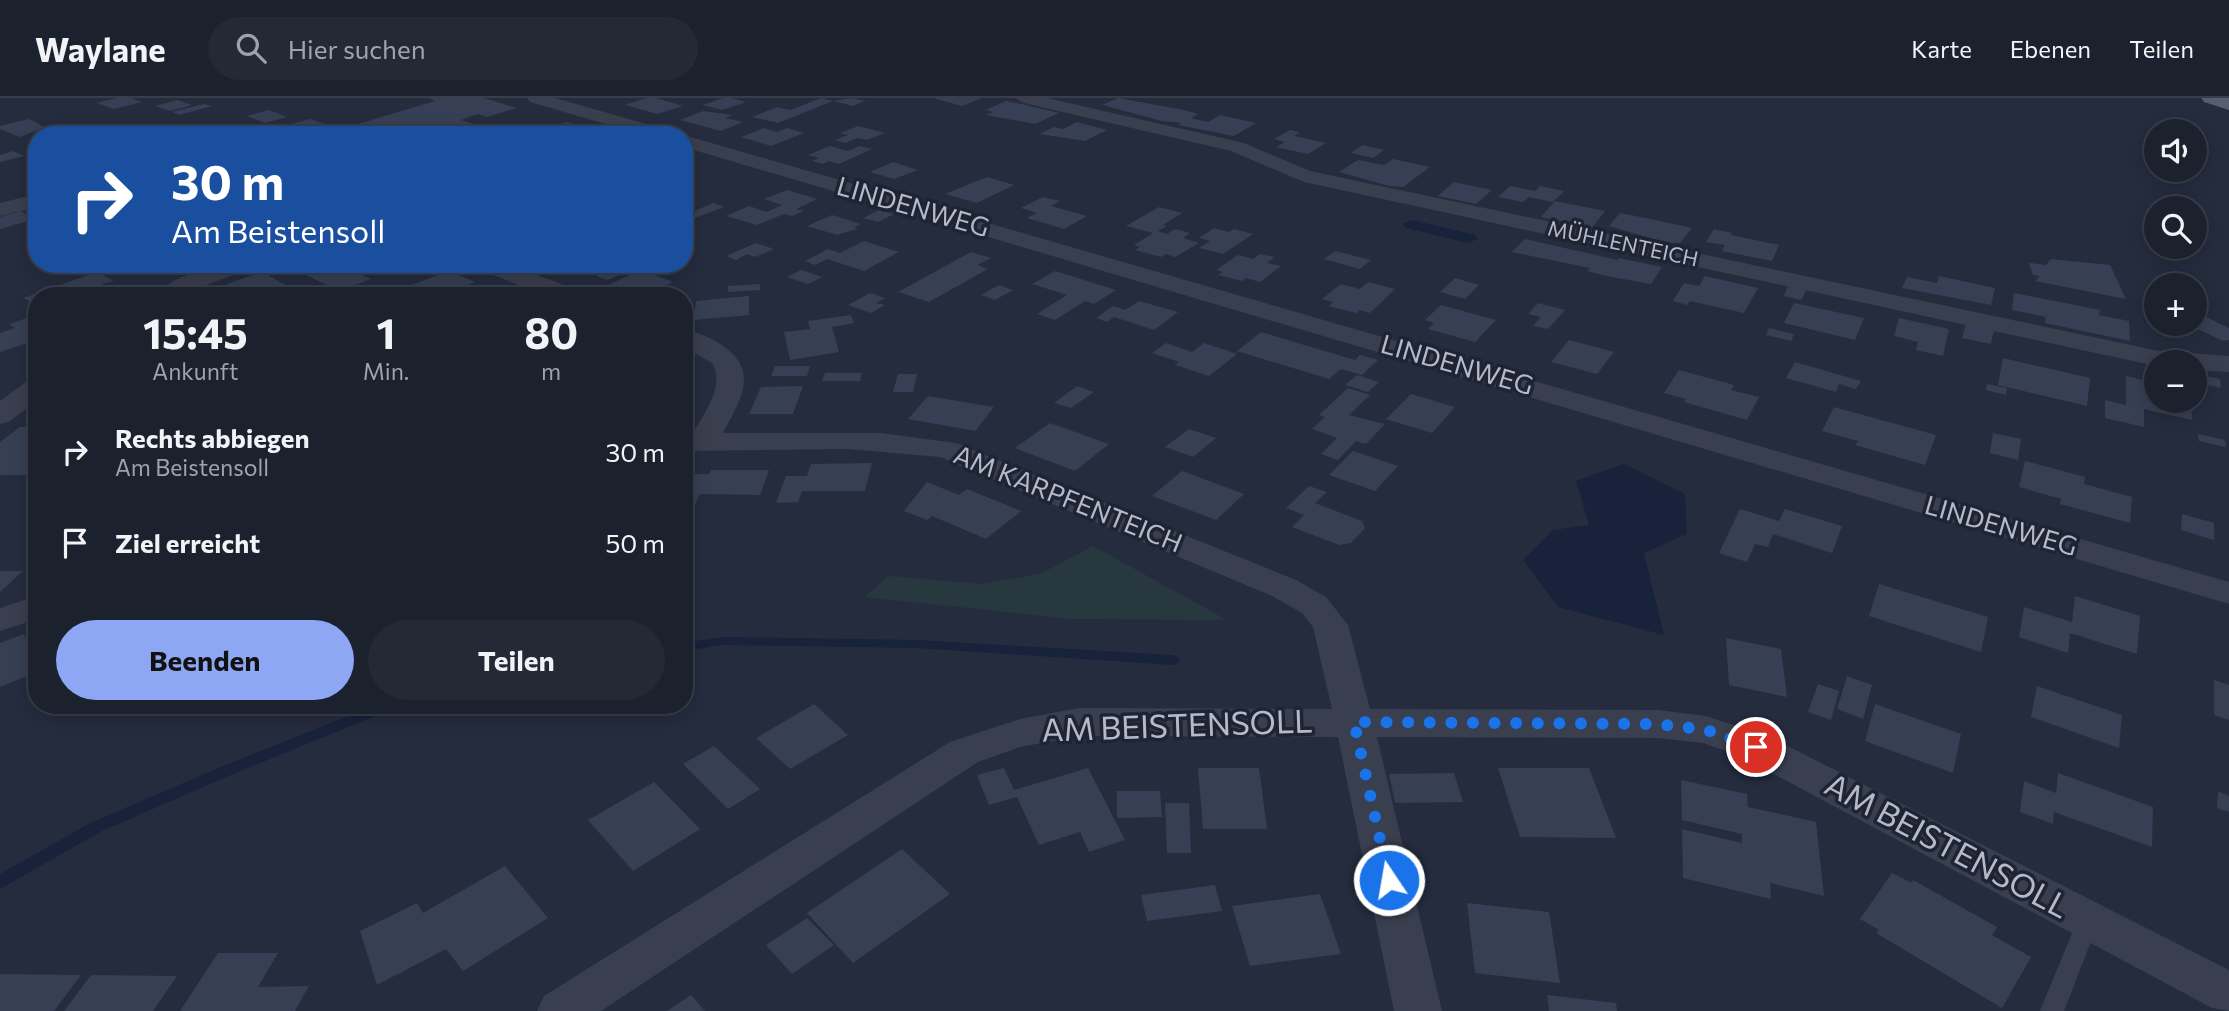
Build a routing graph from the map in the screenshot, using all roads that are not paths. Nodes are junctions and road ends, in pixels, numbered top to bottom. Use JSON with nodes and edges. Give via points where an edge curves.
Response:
{"nodes":[{"id":1,"x":536,"y":98,"type":"edge"},
{"id":2,"x":1024,"y":98,"type":"edge"},
{"id":3,"x":2211,"y":98,"type":"edge"},
{"id":4,"x":2229,"y":104,"type":"edge"},
{"id":5,"x":633,"y":126,"type":"edge"},
{"id":6,"x":693,"y":144,"type":"edge"},
{"id":7,"x":28,"y":203,"type":"edge"},
{"id":8,"x":0,"y":211,"type":"edge"},
{"id":9,"x":217,"y":273,"type":"edge"},
{"id":10,"x":509,"y":273,"type":"edge"},
{"id":11,"x":184,"y":287,"type":"edge"},
{"id":12,"x":547,"y":287,"type":"edge"},
{"id":13,"x":693,"y":340,"type":"edge"},
{"id":14,"x":2229,"y":363,"type":"edge"},
{"id":15,"x":28,"y":394,"type":"edge"},
{"id":16,"x":0,"y":415,"type":"edge"},
{"id":17,"x":694,"y":442,"type":"edge"},
{"id":18,"x":2229,"y":593,"type":"edge"},
{"id":19,"x":28,"y":610,"type":"edge"},
{"id":20,"x":0,"y":620,"type":"edge"},
{"id":21,"x":1354,"y":722,"type":"junction"},
{"id":22,"x":2088,"y":920,"type":"junction"},
{"id":23,"x":2229,"y":993,"type":"edge"},
{"id":24,"x":561,"y":1011,"type":"edge"},
{"id":25,"x":1418,"y":1011,"type":"edge"},
{"id":26,"x":2052,"y":1011,"type":"edge"}],
"edges":[{"from":1,"to":5,"type":"street"},
{"from":2,"to":14,"type":"street","name":"MÜHLENTEICH","via":[[1237,147],[1304,176],[2158,359]]},
{"from":3,"to":4,"type":"main road"},
{"from":6,"to":18,"type":"street","name":"LINDENWEG"},
{"from":7,"to":8,"type":"street"},
{"from":9,"to":11,"type":"street"},
{"from":10,"to":12,"type":"street"},
{"from":13,"to":17,"type":"street","via":[[724,358],[732,373],[731,388]]},
{"from":15,"to":16,"type":"street"},
{"from":17,"to":21,"type":"street","name":"AM KARPFENTEICH","via":[[910,443],[946,449],[1284,588],[1314,605],[1330,625]]},
{"from":19,"to":20,"type":"street"},
{"from":21,"to":22,"type":"street","name":"AM BEISTENSOLL","via":[[1658,724],[1706,730],[1756,747]]},
{"from":21,"to":24,"type":"street","name":"AM BEISTENSOLL","via":[[1079,722],[1000,737],[935,769]]},
{"from":21,"to":25,"type":"street","name":"AM KARPFENTEICH"},
{"from":22,"to":23,"type":"street","name":"AM BEISTENSOLL"},
{"from":22,"to":26,"type":"lane"}]}
